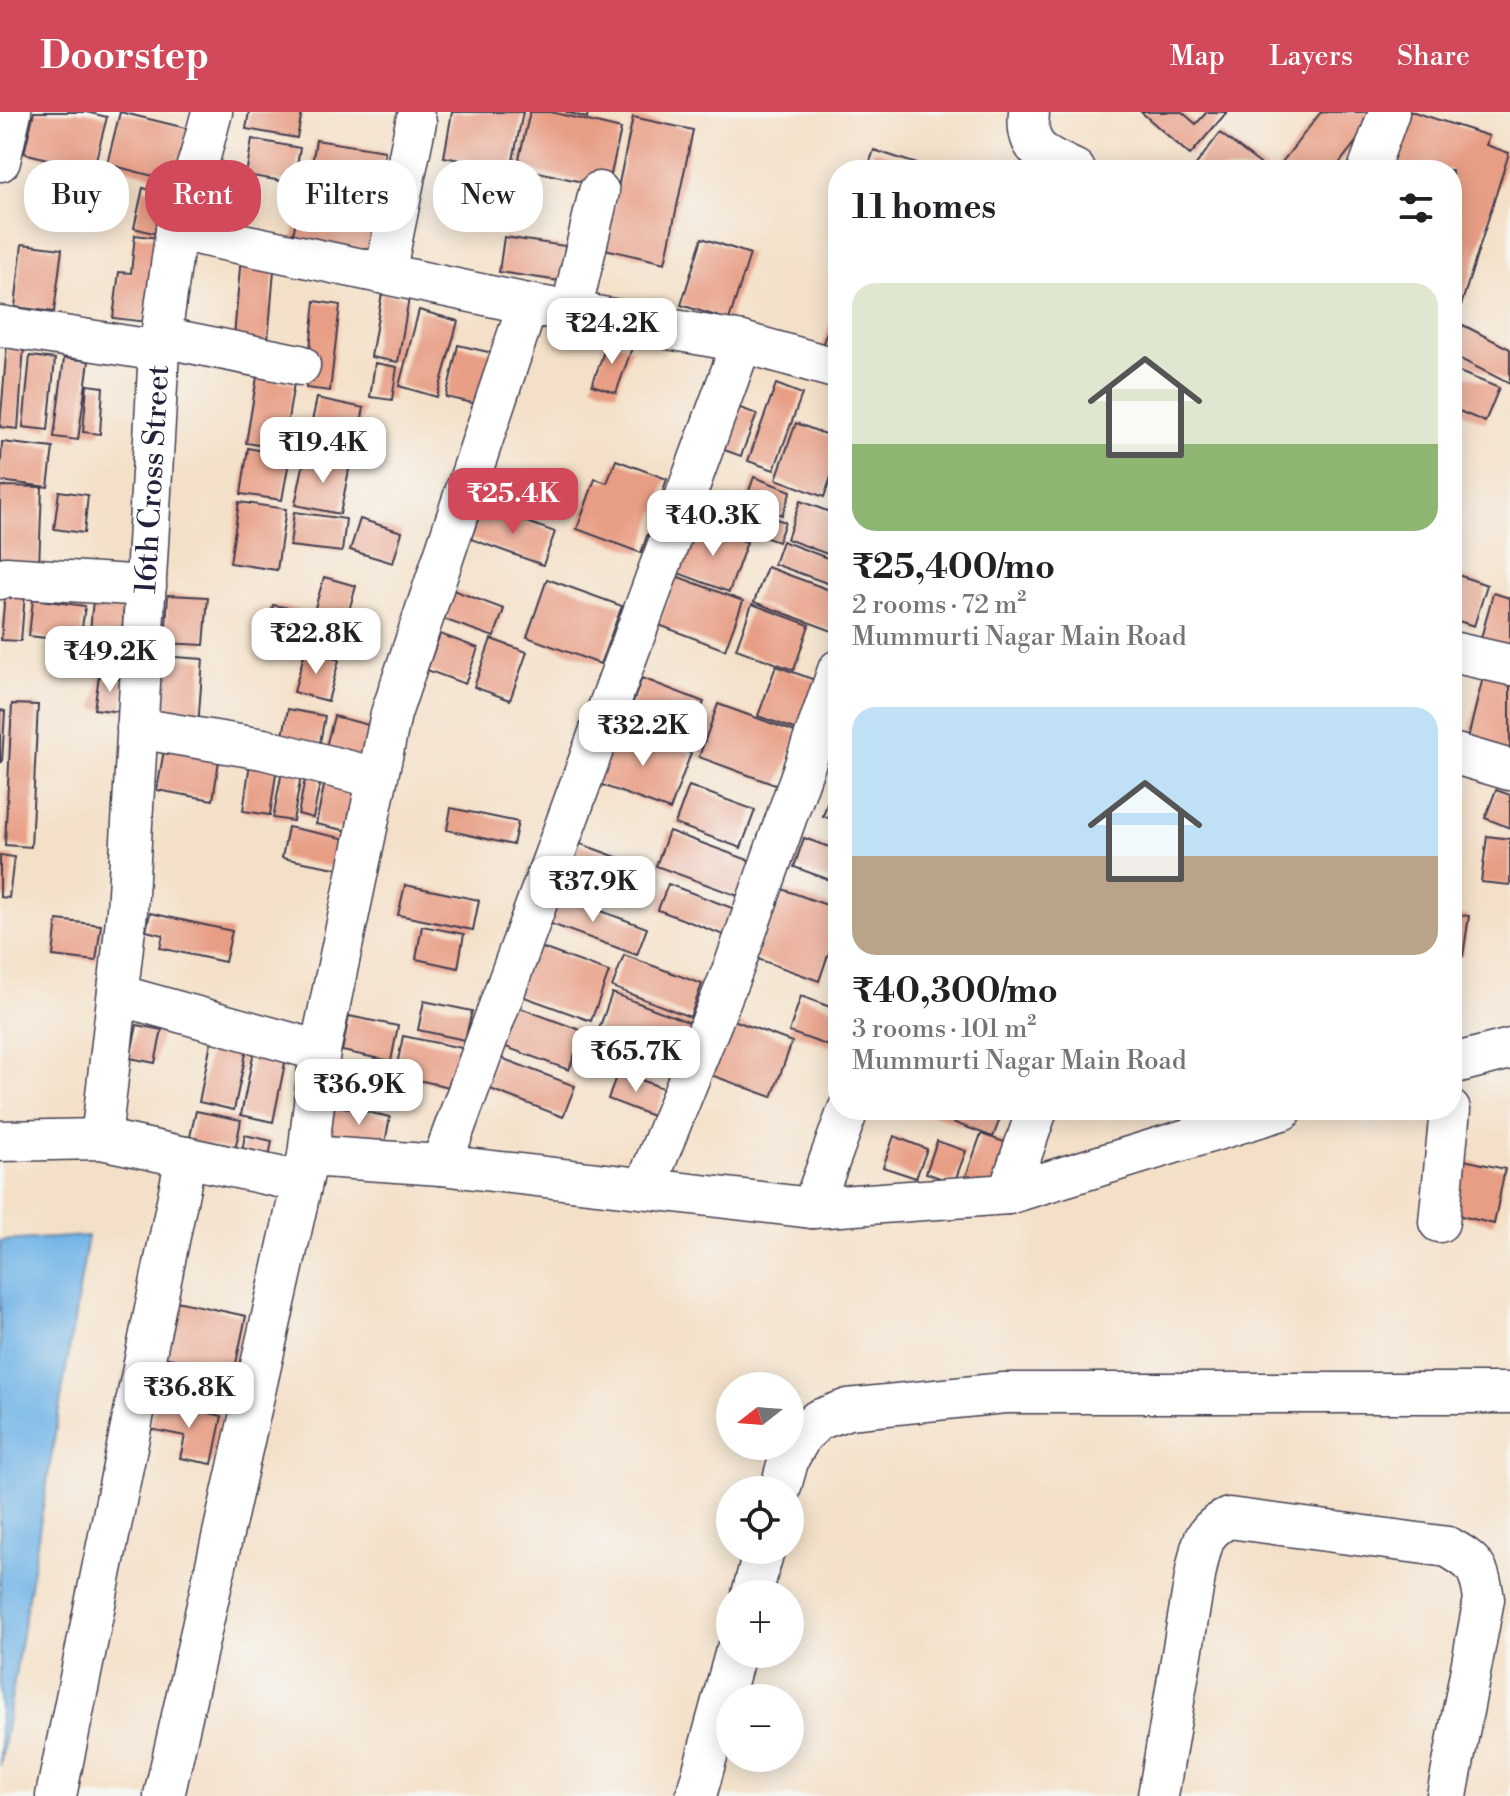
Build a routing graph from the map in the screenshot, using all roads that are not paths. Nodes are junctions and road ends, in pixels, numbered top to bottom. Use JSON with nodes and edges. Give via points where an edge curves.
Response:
{"nodes":[{"id":1,"x":11,"y":112,"type":"edge"},
{"id":2,"x":212,"y":112,"type":"edge"},
{"id":3,"x":1029,"y":112,"type":"edge"},
{"id":4,"x":1389,"y":112,"type":"edge"},
{"id":5,"x":416,"y":122,"type":"dead end"},
{"id":6,"x":199,"y":160,"type":"edge"},
{"id":7,"x":1053,"y":160,"type":"edge"},
{"id":8,"x":1372,"y":160,"type":"edge"},
{"id":9,"x":0,"y":161,"type":"edge"},
{"id":10,"x":599,"y":192,"type":"dead end"},
{"id":11,"x":176,"y":232,"type":"edge"},
{"id":12,"x":186,"y":232,"type":"edge"},
{"id":13,"x":385,"y":274,"type":"junction"},
{"id":14,"x":528,"y":304,"type":"junction"},
{"id":15,"x":571,"y":312,"type":"junction"},
{"id":16,"x":0,"y":326,"type":"edge"},
{"id":17,"x":742,"y":342,"type":"junction"},
{"id":18,"x":160,"y":344,"type":"junction"},
{"id":19,"x":300,"y":365,"type":"dead end"},
{"id":20,"x":828,"y":366,"type":"edge"},
{"id":21,"x":0,"y":579,"type":"edge"},
{"id":22,"x":146,"y":586,"type":"junction"},
{"id":23,"x":1462,"y":654,"type":"edge"},
{"id":24,"x":1510,"y":665,"type":"edge"},
{"id":25,"x":828,"y":699,"type":"edge"},
{"id":26,"x":137,"y":728,"type":"junction"},
{"id":27,"x":1462,"y":756,"type":"edge"},
{"id":28,"x":1510,"y":770,"type":"edge"},
{"id":29,"x":361,"y":774,"type":"dead end"},
{"id":30,"x":118,"y":995,"type":"junction"},
{"id":31,"x":1510,"y":1049,"type":"edge"},
{"id":32,"x":320,"y":1051,"type":"junction"},
{"id":33,"x":1462,"y":1070,"type":"edge"},
{"id":34,"x":844,"y":1120,"type":"edge"},
{"id":35,"x":1034,"y":1120,"type":"edge"},
{"id":36,"x":1249,"y":1120,"type":"edge"},
{"id":37,"x":1449,"y":1120,"type":"edge"},
{"id":38,"x":101,"y":1139,"type":"junction"},
{"id":39,"x":0,"y":1141,"type":"edge"},
{"id":40,"x":186,"y":1157,"type":"junction"},
{"id":41,"x":441,"y":1165,"type":"junction"},
{"id":42,"x":305,"y":1169,"type":"junction"},
{"id":43,"x":645,"y":1188,"type":"junction"},
{"id":44,"x":1008,"y":1194,"type":"junction"},
{"id":45,"x":812,"y":1208,"type":"junction"},
{"id":46,"x":1439,"y":1222,"type":"dead end"},
{"id":47,"x":1510,"y":1393,"type":"edge"},
{"id":48,"x":784,"y":1476,"type":"edge"},
{"id":49,"x":731,"y":1668,"type":"edge"},
{"id":50,"x":56,"y":1796,"type":"edge"},
{"id":51,"x":164,"y":1796,"type":"edge"},
{"id":52,"x":696,"y":1796,"type":"edge"},
{"id":53,"x":1158,"y":1796,"type":"edge"},
{"id":54,"x":1447,"y":1796,"type":"edge"}],
"edges":[{"from":1,"to":9,"type":"street"},
{"from":2,"to":6,"type":"street","name":"16th Cross Street"},
{"from":3,"to":7,"type":"street","via":[[1028,134],[1034,147]]},
{"from":4,"to":8,"type":"street"},
{"from":5,"to":13,"type":"street"},
{"from":10,"to":15,"type":"street"},
{"from":11,"to":18,"type":"street","name":"16th Cross Street"},
{"from":12,"to":13,"type":"street"},
{"from":13,"to":14,"type":"street"},
{"from":14,"to":15,"type":"street"},
{"from":14,"to":32,"type":"street","via":[[391,714]]},
{"from":15,"to":17,"type":"street"},
{"from":16,"to":18,"type":"street"},
{"from":17,"to":20,"type":"street"},
{"from":17,"to":41,"type":"street"},
{"from":18,"to":19,"type":"street"},
{"from":18,"to":22,"type":"street","name":"16th Cross Street"},
{"from":21,"to":22,"type":"street"},
{"from":22,"to":26,"type":"street","name":"16th Cross Street"},
{"from":23,"to":24,"type":"street"},
{"from":25,"to":43,"type":"street","via":[[735,964]]},
{"from":26,"to":29,"type":"street","via":[[263,749]]},
{"from":26,"to":30,"type":"street","name":"16th Cross Street"},
{"from":27,"to":28,"type":"street"},
{"from":30,"to":32,"type":"street"},
{"from":30,"to":38,"type":"street","name":"16th Cross Street"},
{"from":31,"to":33,"type":"street"},
{"from":32,"to":42,"type":"street"},
{"from":34,"to":45,"type":"street"},
{"from":35,"to":44,"type":"street"},
{"from":36,"to":44,"type":"street"},
{"from":37,"to":46,"type":"street"},
{"from":38,"to":39,"type":"street"},
{"from":38,"to":40,"type":"street"},
{"from":40,"to":42,"type":"street"},
{"from":40,"to":50,"type":"street"},
{"from":41,"to":42,"type":"street"},
{"from":41,"to":43,"type":"street"},
{"from":42,"to":51,"type":"street"},
{"from":43,"to":45,"type":"street"},
{"from":44,"to":45,"type":"street"},
{"from":47,"to":48,"type":"street","via":[[1004,1393],[848,1409],[818,1420],[802,1435]]},
{"from":49,"to":52,"type":"street"},
{"from":53,"to":54,"type":"street","via":[[1204,1537],[1229,1518],[1448,1547],[1470,1559],[1484,1599]]}]}
